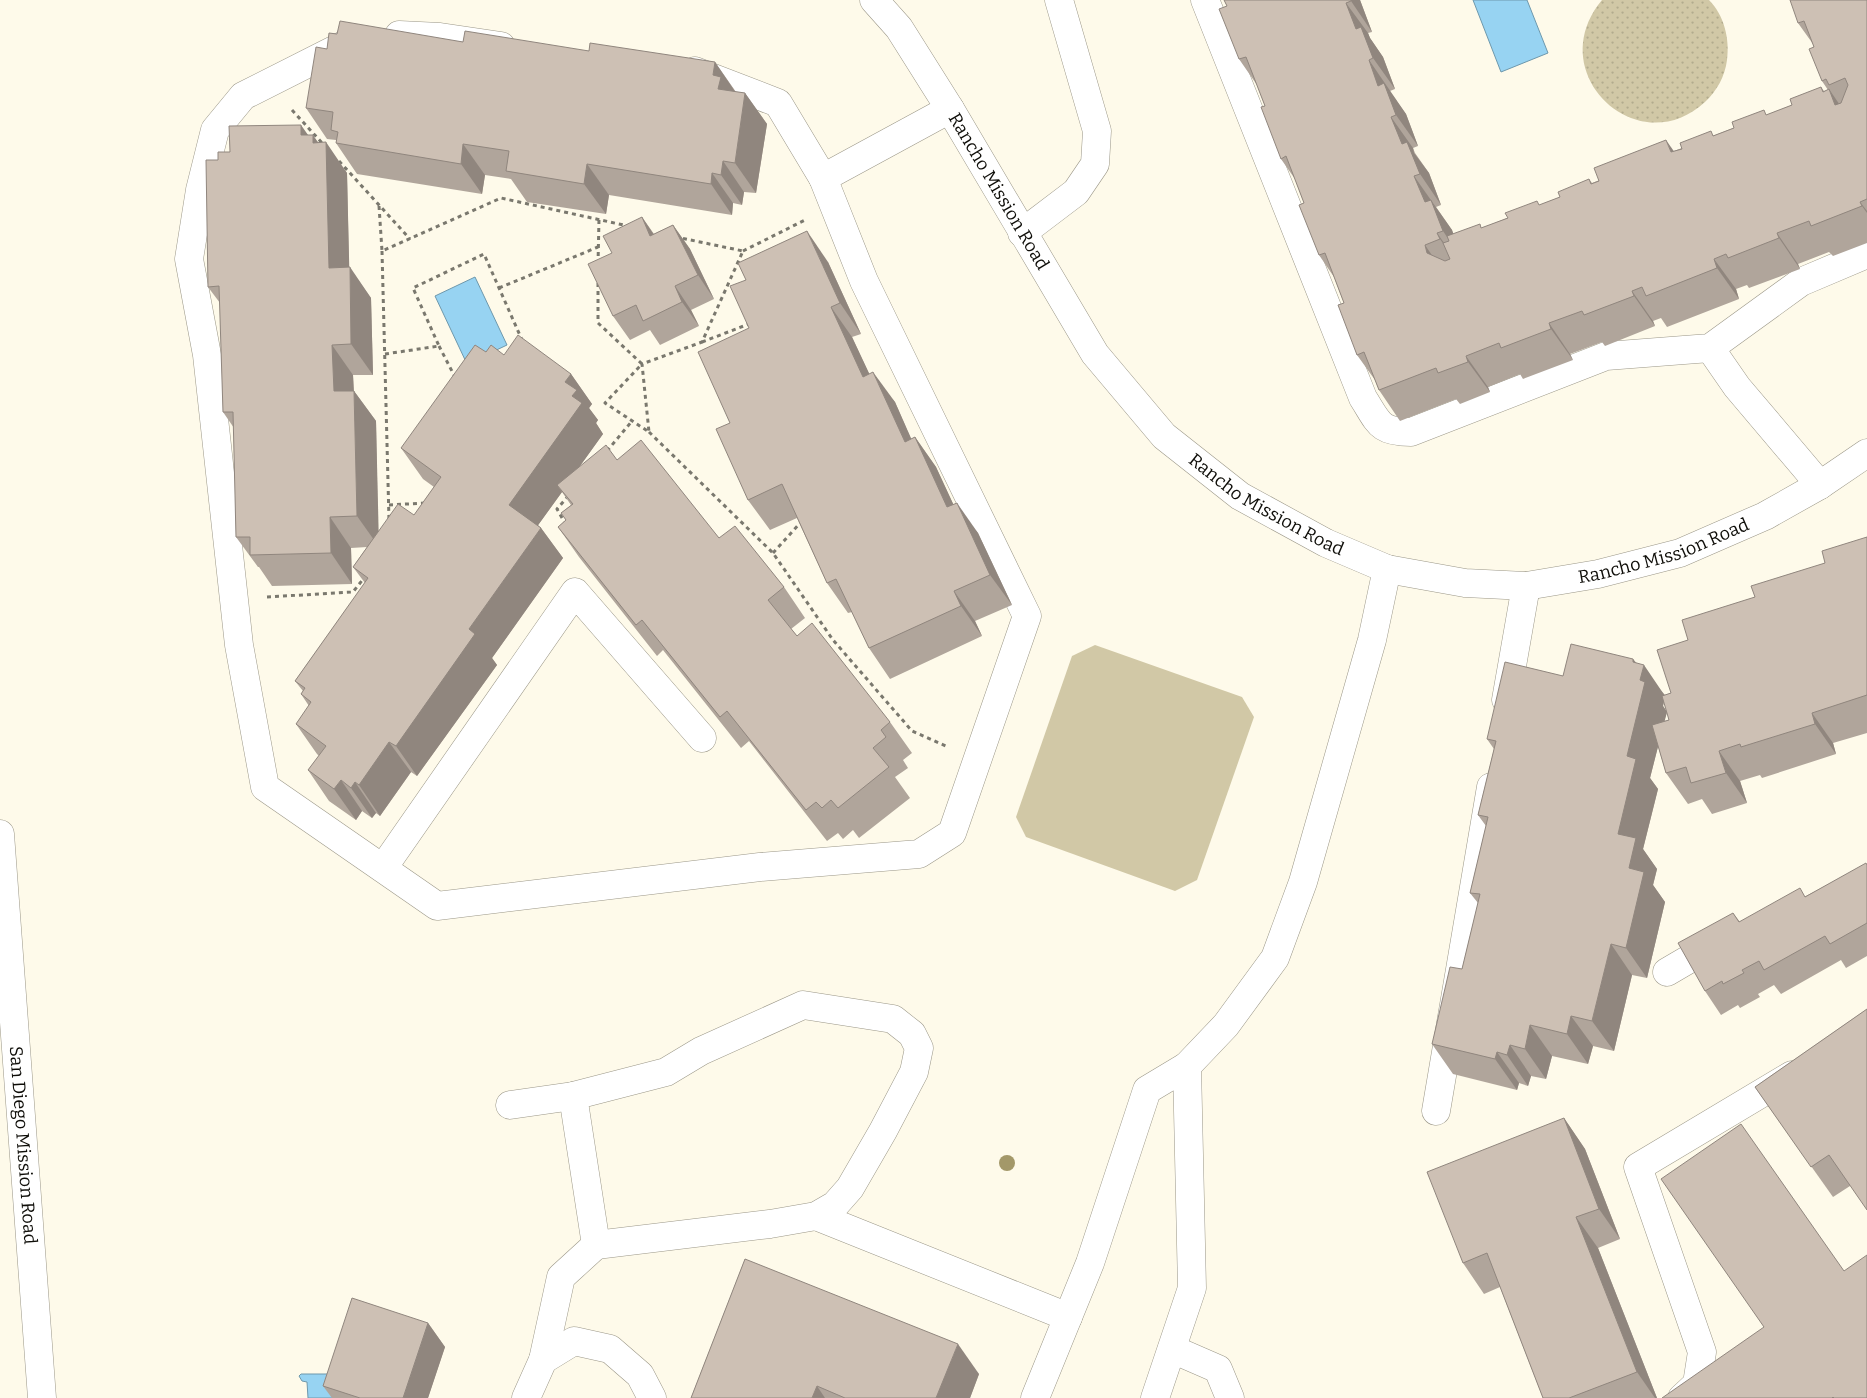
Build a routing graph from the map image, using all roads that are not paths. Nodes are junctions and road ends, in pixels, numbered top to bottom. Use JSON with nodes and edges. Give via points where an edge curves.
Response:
{"nodes":[{"id":1,"x":874,"y":0,"type":"edge"},
{"id":2,"x":1059,"y":0,"type":"edge"},
{"id":3,"x":1205,"y":0,"type":"edge"},
{"id":4,"x":528,"y":50,"type":"edge"},
{"id":5,"x":674,"y":68,"type":"edge"},
{"id":6,"x":950,"y":109,"type":"junction"},
{"id":7,"x":824,"y":178,"type":"junction"},
{"id":8,"x":1022,"y":233,"type":"junction"},
{"id":9,"x":1867,"y":254,"type":"edge"},
{"id":10,"x":1710,"y":348,"type":"junction"},
{"id":11,"x":1867,"y":452,"type":"edge"},
{"id":12,"x":1820,"y":485,"type":"junction"},
{"id":13,"x":1387,"y":570,"type":"junction"},
{"id":14,"x":1526,"y":586,"type":"junction"},
{"id":15,"x":1503,"y":722,"type":"edge"},
{"id":16,"x":702,"y":738,"type":"dead end"},
{"id":17,"x":1496,"y":761,"type":"edge"},
{"id":18,"x":0,"y":834,"type":"edge"},
{"id":19,"x":383,"y":868,"type":"junction"},
{"id":20,"x":1739,"y":932,"type":"edge"},
{"id":21,"x":1667,"y":972,"type":"dead end"},
{"id":22,"x":6,"y":1005,"type":"edge"},
{"id":23,"x":1816,"y":1060,"type":"edge"},
{"id":24,"x":1187,"y":1066,"type":"junction"},
{"id":25,"x":573,"y":1096,"type":"junction"},
{"id":26,"x":510,"y":1105,"type":"dead end"},
{"id":27,"x":1436,"y":1111,"type":"dead end"},
{"id":28,"x":816,"y":1216,"type":"junction"},
{"id":29,"x":596,"y":1245,"type":"junction"},
{"id":30,"x":1068,"y":1317,"type":"junction"},
{"id":31,"x":1172,"y":1349,"type":"junction"},
{"id":32,"x":543,"y":1360,"type":"junction"},
{"id":33,"x":42,"y":1398,"type":"edge"},
{"id":34,"x":526,"y":1398,"type":"edge"},
{"id":35,"x":652,"y":1398,"type":"edge"},
{"id":36,"x":1035,"y":1398,"type":"edge"},
{"id":37,"x":1155,"y":1398,"type":"edge"},
{"id":38,"x":1230,"y":1398,"type":"edge"},
{"id":39,"x":1682,"y":1398,"type":"edge"}],
"edges":[{"from":1,"to":6,"type":"main road","name":"Rancho Mission Road","via":[[899,28]]},
{"from":2,"to":8,"type":"main road","via":[[1097,131],[1095,164],[1076,192]]},
{"from":3,"to":10,"type":"main road","via":[[1363,398],[1386,429],[1411,432],[1606,356]]},
{"from":4,"to":19,"type":"main road","via":[[440,38],[372,34],[243,96],[215,130],[200,190],[189,259],[207,355],[239,645],[265,787]]},
{"from":5,"to":7,"type":"main road","via":[[694,70],[778,103]]},
{"from":6,"to":7,"type":"main road"},
{"from":6,"to":8,"type":"main road","name":"Rancho Mission Road"},
{"from":7,"to":19,"type":"main road","via":[[864,281],[1027,616],[952,833],[919,854],[760,867],[438,906]]},
{"from":8,"to":13,"type":"main road","name":"Rancho Mission Road","via":[[1095,354],[1164,436],[1240,496],[1326,543]]},
{"from":9,"to":10,"type":"main road","via":[[1801,282]]},
{"from":10,"to":12,"type":"main road","via":[[1737,387]]},
{"from":11,"to":12,"type":"main road","name":"Rancho Mission Road"},
{"from":12,"to":14,"type":"main road","name":"Rancho Mission Road","via":[[1765,516],[1680,553],[1598,574]]},
{"from":13,"to":14,"type":"main road","name":"Rancho Mission Road","via":[[1465,582]]},
{"from":13,"to":24,"type":"main road","via":[[1372,640],[1305,872],[1275,958],[1226,1025]]},
{"from":14,"to":15,"type":"main road"},
{"from":16,"to":19,"type":"main road","via":[[575,592]]},
{"from":17,"to":27,"type":"main road"},
{"from":18,"to":22,"type":"main road","name":"San Diego Mission Road"},
{"from":20,"to":21,"type":"main road"},
{"from":22,"to":33,"type":"main road","name":"San Diego Mission Road"},
{"from":23,"to":39,"type":"main road","via":[[1638,1167],[1702,1352],[1697,1384]]},
{"from":24,"to":30,"type":"main road","via":[[1146,1090],[1090,1263]]},
{"from":24,"to":31,"type":"main road","via":[[1192,1288]]},
{"from":25,"to":26,"type":"main road"},
{"from":25,"to":28,"type":"main road","via":[[666,1072],[701,1051],[803,1005],[893,1019],[912,1034],[919,1048],[914,1072],[850,1188],[835,1205]]},
{"from":25,"to":29,"type":"main road"},
{"from":28,"to":29,"type":"main road"},
{"from":28,"to":30,"type":"main road"},
{"from":29,"to":32,"type":"main road","via":[[561,1277]]},
{"from":30,"to":36,"type":"main road"},
{"from":31,"to":37,"type":"main road"},
{"from":31,"to":38,"type":"main road","via":[[1218,1369]]},
{"from":32,"to":34,"type":"main road"},
{"from":32,"to":35,"type":"main road","via":[[574,1341],[610,1349],[640,1375]]}]}
